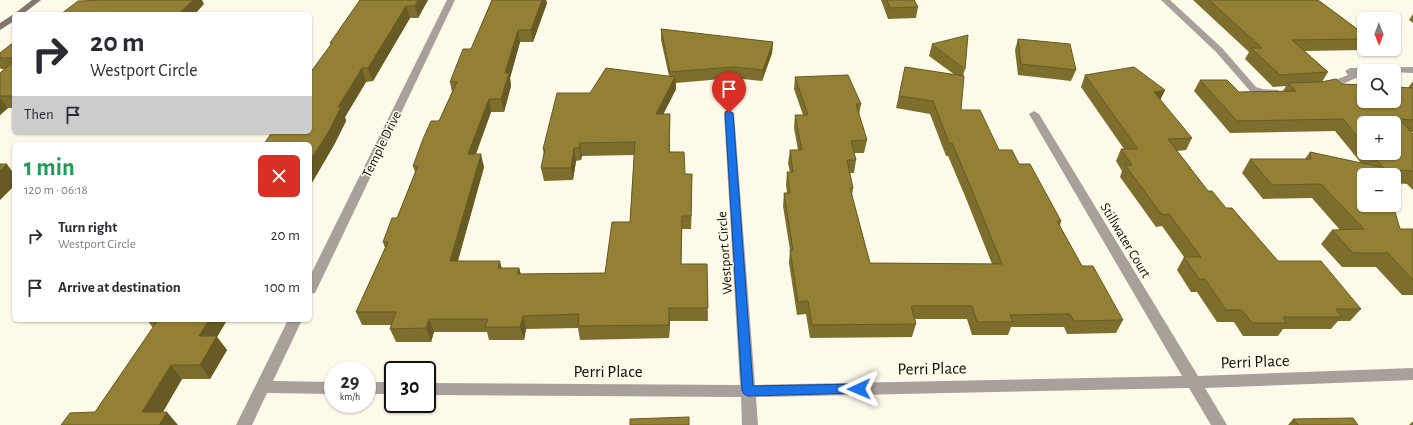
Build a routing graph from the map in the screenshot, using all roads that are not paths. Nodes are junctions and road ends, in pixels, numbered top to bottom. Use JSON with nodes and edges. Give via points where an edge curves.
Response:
{"nodes":[{"id":1,"x":37,"y":0,"type":"edge"},
{"id":2,"x":451,"y":0,"type":"edge"},
{"id":3,"x":1165,"y":0,"type":"edge"},
{"id":4,"x":21,"y":12,"type":"edge"},
{"id":5,"x":12,"y":18,"type":"edge"},
{"id":6,"x":0,"y":27,"type":"edge"},
{"id":7,"x":1413,"y":70,"type":"edge"},
{"id":8,"x":1314,"y":89,"type":"edge"},
{"id":9,"x":1285,"y":91,"type":"edge"},
{"id":10,"x":729,"y":113,"type":"dead end"},
{"id":11,"x":1034,"y":114,"type":"dead end"},
{"id":12,"x":312,"y":285,"type":"edge"},
{"id":13,"x":294,"y":322,"type":"edge"},
{"id":14,"x":1413,"y":374,"type":"edge"},
{"id":15,"x":1193,"y":382,"type":"junction"},
{"id":16,"x":262,"y":387,"type":"junction"},
{"id":17,"x":324,"y":388,"type":"edge"},
{"id":18,"x":436,"y":388,"type":"edge"},
{"id":19,"x":748,"y":391,"type":"junction"},
{"id":20,"x":244,"y":425,"type":"edge"},
{"id":21,"x":750,"y":425,"type":"edge"},
{"id":22,"x":1218,"y":425,"type":"edge"}],
"edges":[{"from":1,"to":4,"type":"street"},
{"from":2,"to":12,"type":"street","name":"Temple Drive"},
{"from":3,"to":9,"type":"street","via":[[1219,50],[1253,89],[1261,92]]},
{"from":5,"to":6,"type":"street"},
{"from":7,"to":8,"type":"street","via":[[1350,71],[1353,76],[1344,81]]},
{"from":10,"to":19,"type":"street","name":"Westport Circle"},
{"from":11,"to":15,"type":"street","name":"Stillwater Court"},
{"from":13,"to":16,"type":"street"},
{"from":14,"to":15,"type":"street","name":"Perri Place"},
{"from":15,"to":19,"type":"street","name":"Perri Place"},
{"from":15,"to":22,"type":"street","name":"Stillwater Court"},
{"from":16,"to":17,"type":"street"},
{"from":16,"to":20,"type":"street"},
{"from":18,"to":19,"type":"street","name":"Perri Place"},
{"from":19,"to":21,"type":"street","name":"Westport Circle"}]}
